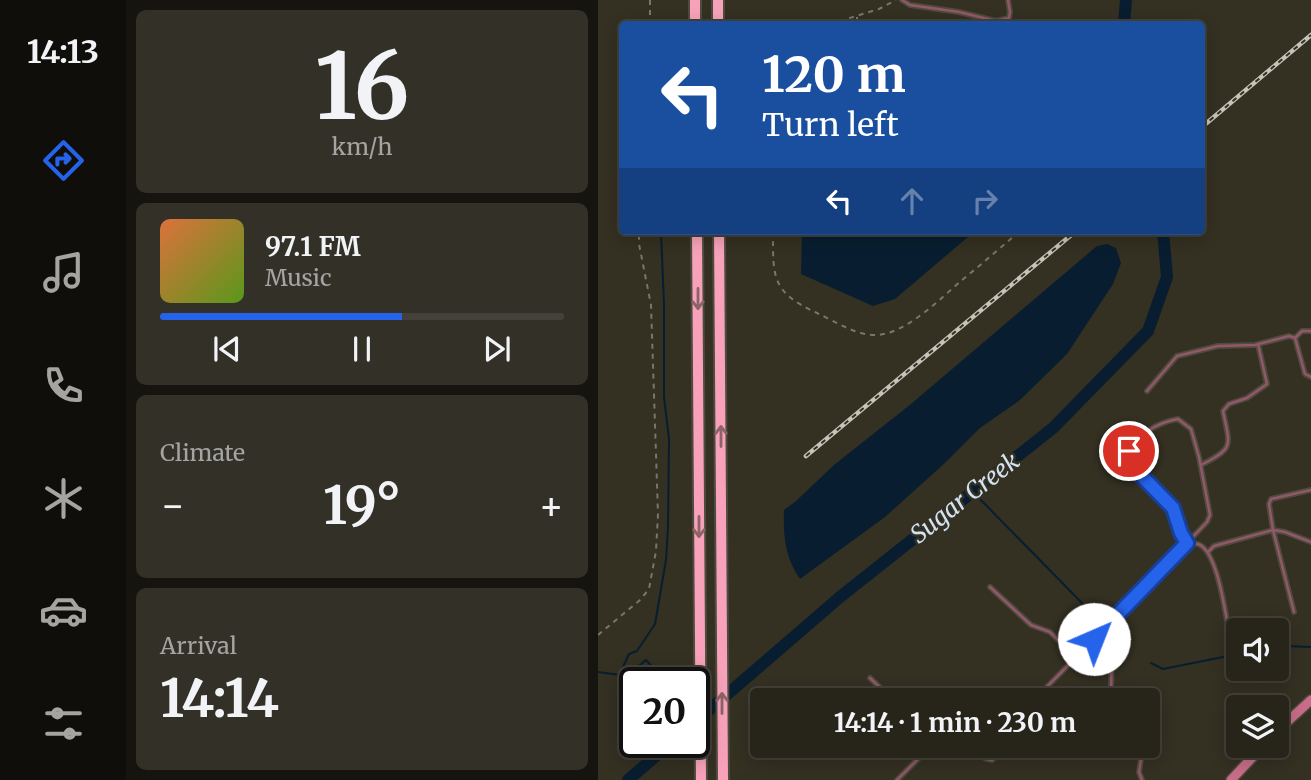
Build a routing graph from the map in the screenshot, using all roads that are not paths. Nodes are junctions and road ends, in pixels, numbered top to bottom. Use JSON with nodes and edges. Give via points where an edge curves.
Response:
{"nodes":[{"id":1,"x":695,"y":0,"type":"edge"},
{"id":2,"x":718,"y":0,"type":"edge"},
{"id":3,"x":902,"y":0,"type":"edge"},
{"id":4,"x":1008,"y":0,"type":"edge"},
{"id":5,"x":1009,"y":18,"type":"junction"},
{"id":6,"x":695,"y":21,"type":"edge"},
{"id":7,"x":718,"y":21,"type":"edge"},
{"id":8,"x":1010,"y":21,"type":"edge"},
{"id":9,"x":697,"y":235,"type":"edge"},
{"id":10,"x":719,"y":235,"type":"edge"},
{"id":11,"x":1310,"y":331,"type":"edge"},
{"id":12,"x":1295,"y":338,"type":"junction"},
{"id":13,"x":1258,"y":344,"type":"junction"},
{"id":14,"x":1310,"y":377,"type":"edge"},
{"id":15,"x":1147,"y":391,"type":"dead end"},
{"id":16,"x":1201,"y":465,"type":"junction"},
{"id":17,"x":1310,"y":490,"type":"edge"},
{"id":18,"x":1273,"y":530,"type":"junction"},
{"id":19,"x":1310,"y":542,"type":"edge"},
{"id":20,"x":1187,"y":543,"type":"junction"},
{"id":21,"x":1208,"y":552,"type":"junction"},
{"id":22,"x":990,"y":587,"type":"dead end"},
{"id":23,"x":1294,"y":612,"type":"dead end"},
{"id":24,"x":1226,"y":618,"type":"edge"},
{"id":25,"x":1094,"y":639,"type":"junction"},
{"id":26,"x":1076,"y":658,"type":"junction"},
{"id":27,"x":870,"y":678,"type":"dead end"},
{"id":28,"x":880,"y":688,"type":"edge"},
{"id":29,"x":1046,"y":688,"type":"edge"},
{"id":30,"x":1111,"y":688,"type":"edge"},
{"id":31,"x":1310,"y":700,"type":"edge"},
{"id":32,"x":1289,"y":720,"type":"edge"},
{"id":33,"x":919,"y":758,"type":"edge"},
{"id":34,"x":1141,"y":758,"type":"edge"},
{"id":35,"x":1252,"y":758,"type":"edge"},
{"id":36,"x":701,"y":777,"type":"edge"},
{"id":37,"x":899,"y":779,"type":"edge"},
{"id":38,"x":723,"y":780,"type":"edge"},
{"id":39,"x":1142,"y":780,"type":"edge"},
{"id":40,"x":1231,"y":780,"type":"edge"}],
"edges":[{"from":1,"to":6,"type":"highway"},
{"from":2,"to":7,"type":"highway"},
{"from":3,"to":5,"type":"lane","via":[[996,20]]},
{"from":4,"to":5,"type":"lane"},
{"from":5,"to":8,"type":"lane"},
{"from":9,"to":36,"type":"highway","one_way":true},
{"from":38,"to":10,"type":"highway","one_way":true},
{"from":11,"to":12,"type":"lane"},
{"from":12,"to":13,"type":"lane"},
{"from":12,"to":14,"type":"lane","via":[[1305,374]]},
{"from":13,"to":15,"type":"lane","via":[[1218,346],[1177,356]]},
{"from":13,"to":16,"type":"lane","via":[[1267,384],[1223,411],[1229,443],[1225,451]]},
{"from":16,"to":20,"type":"lane","via":[[1210,515]]},
{"from":16,"to":20,"type":"lane","via":[[1191,429],[1178,419],[1148,431],[1127,456],[1173,508]]},
{"from":17,"to":18,"type":"lane","via":[[1271,499]]},
{"from":18,"to":19,"type":"lane"},
{"from":18,"to":21,"type":"lane","via":[[1214,546]]},
{"from":18,"to":23,"type":"lane"},
{"from":20,"to":21,"type":"lane","via":[[1199,544]]},
{"from":20,"to":25,"type":"lane"},
{"from":21,"to":24,"type":"lane"},
{"from":22,"to":26,"type":"lane"},
{"from":25,"to":26,"type":"lane"},
{"from":25,"to":30,"type":"lane","via":[[1112,657]]},
{"from":26,"to":29,"type":"lane"},
{"from":27,"to":28,"type":"lane"},
{"from":31,"to":32,"type":"main road"},
{"from":33,"to":37,"type":"lane"},
{"from":34,"to":39,"type":"lane"},
{"from":35,"to":40,"type":"main road"}]}
